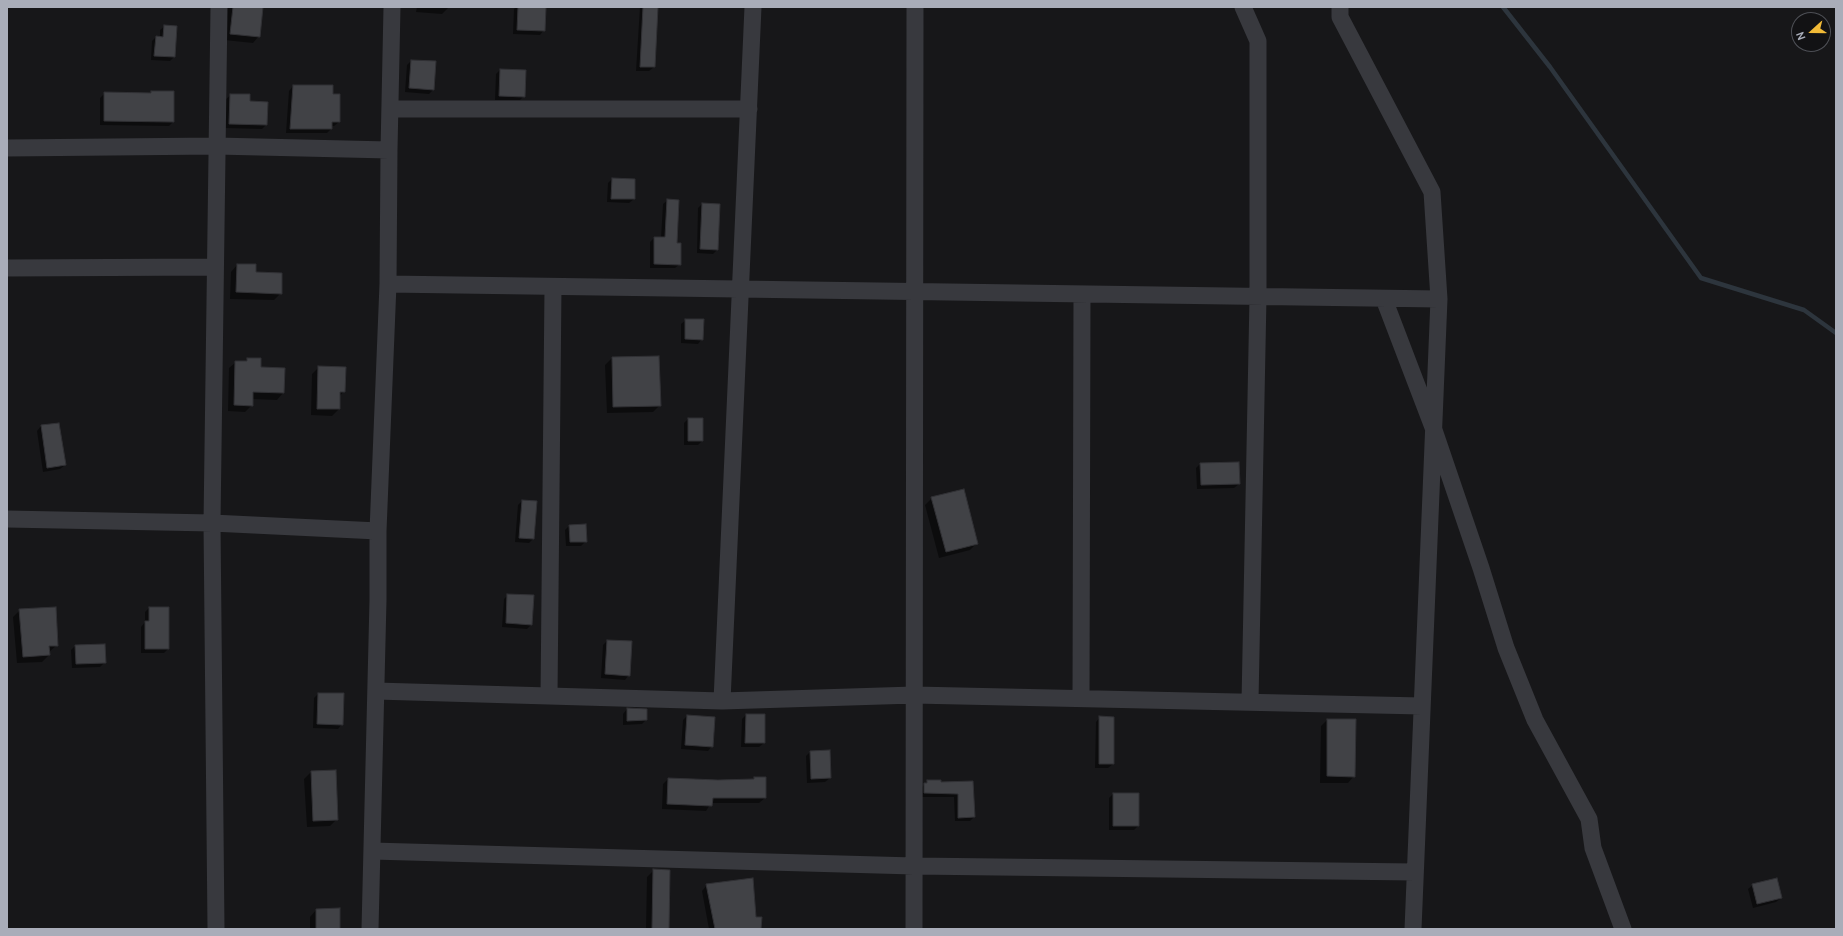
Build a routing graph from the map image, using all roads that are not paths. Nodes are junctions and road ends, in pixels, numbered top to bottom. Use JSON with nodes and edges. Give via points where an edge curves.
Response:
{"nodes":[{"id":1,"x":218,"y":7,"type":"edge"},
{"id":2,"x":392,"y":7,"type":"edge"},
{"id":3,"x":753,"y":7,"type":"edge"},
{"id":4,"x":916,"y":7,"type":"edge"},
{"id":5,"x":1243,"y":7,"type":"edge"},
{"id":6,"x":1340,"y":7,"type":"edge"},
{"id":7,"x":390,"y":109,"type":"junction"},
{"id":8,"x":749,"y":109,"type":"junction"},
{"id":9,"x":216,"y":146,"type":"junction"},
{"id":10,"x":7,"y":148,"type":"edge"},
{"id":11,"x":389,"y":150,"type":"junction"},
{"id":12,"x":214,"y":266,"type":"junction"},
{"id":13,"x":7,"y":268,"type":"edge"},
{"id":14,"x":388,"y":284,"type":"junction"},
{"id":15,"x":553,"y":287,"type":"junction"},
{"id":16,"x":740,"y":288,"type":"junction"},
{"id":17,"x":915,"y":291,"type":"junction"},
{"id":18,"x":1082,"y":294,"type":"junction"},
{"id":19,"x":1258,"y":297,"type":"junction"},
{"id":20,"x":1384,"y":299,"type":"junction"},
{"id":21,"x":1439,"y":299,"type":"junction"},
{"id":22,"x":1434,"y":430,"type":"junction"},
{"id":23,"x":7,"y":519,"type":"edge"},
{"id":24,"x":212,"y":523,"type":"junction"},
{"id":25,"x":378,"y":531,"type":"junction"},
{"id":26,"x":376,"y":691,"type":"junction"},
{"id":27,"x":914,"y":695,"type":"junction"},
{"id":28,"x":550,"y":696,"type":"junction"},
{"id":29,"x":1081,"y":698,"type":"junction"},
{"id":30,"x":722,"y":701,"type":"junction"},
{"id":31,"x":1250,"y":702,"type":"junction"},
{"id":32,"x":1422,"y":706,"type":"junction"},
{"id":33,"x":372,"y":851,"type":"junction"},
{"id":34,"x":914,"y":866,"type":"junction"},
{"id":35,"x":1415,"y":872,"type":"junction"},
{"id":36,"x":216,"y":929,"type":"edge"},
{"id":37,"x":370,"y":929,"type":"edge"},
{"id":38,"x":914,"y":929,"type":"edge"},
{"id":39,"x":1413,"y":929,"type":"edge"},
{"id":40,"x":1623,"y":929,"type":"edge"}],
"edges":[{"from":1,"to":9,"type":"street"},
{"from":2,"to":7,"type":"street"},
{"from":3,"to":8,"type":"street"},
{"from":4,"to":17,"type":"street"},
{"from":5,"to":19,"type":"street","via":[[1258,42]]},
{"from":6,"to":21,"type":"street","via":[[1340,17],[1432,192]]},
{"from":7,"to":8,"type":"street"},
{"from":7,"to":11,"type":"street"},
{"from":8,"to":16,"type":"street"},
{"from":9,"to":10,"type":"street"},
{"from":9,"to":11,"type":"street"},
{"from":9,"to":12,"type":"street"},
{"from":11,"to":14,"type":"street"},
{"from":12,"to":13,"type":"street"},
{"from":12,"to":24,"type":"street"},
{"from":14,"to":15,"type":"street"},
{"from":14,"to":25,"type":"street"},
{"from":15,"to":16,"type":"street"},
{"from":15,"to":28,"type":"street"},
{"from":16,"to":17,"type":"street"},
{"from":16,"to":30,"type":"street"},
{"from":17,"to":18,"type":"street"},
{"from":17,"to":27,"type":"street"},
{"from":18,"to":19,"type":"street"},
{"from":18,"to":29,"type":"street"},
{"from":19,"to":20,"type":"street"},
{"from":19,"to":31,"type":"street"},
{"from":20,"to":21,"type":"street"},
{"from":20,"to":22,"type":"street"},
{"from":21,"to":22,"type":"street"},
{"from":22,"to":32,"type":"street"},
{"from":22,"to":40,"type":"street","via":[[1506,648],[1535,720],[1589,819],[1593,848]]},
{"from":23,"to":24,"type":"street"},
{"from":24,"to":25,"type":"street"},
{"from":24,"to":36,"type":"street"},
{"from":25,"to":26,"type":"street"},
{"from":26,"to":28,"type":"street"},
{"from":26,"to":33,"type":"street"},
{"from":27,"to":29,"type":"street"},
{"from":27,"to":30,"type":"street"},
{"from":27,"to":34,"type":"street"},
{"from":28,"to":30,"type":"street"},
{"from":29,"to":31,"type":"street"},
{"from":31,"to":32,"type":"street"},
{"from":32,"to":35,"type":"street"},
{"from":33,"to":34,"type":"street"},
{"from":33,"to":37,"type":"street"},
{"from":34,"to":35,"type":"street"},
{"from":34,"to":38,"type":"street"},
{"from":35,"to":39,"type":"street"}]}
